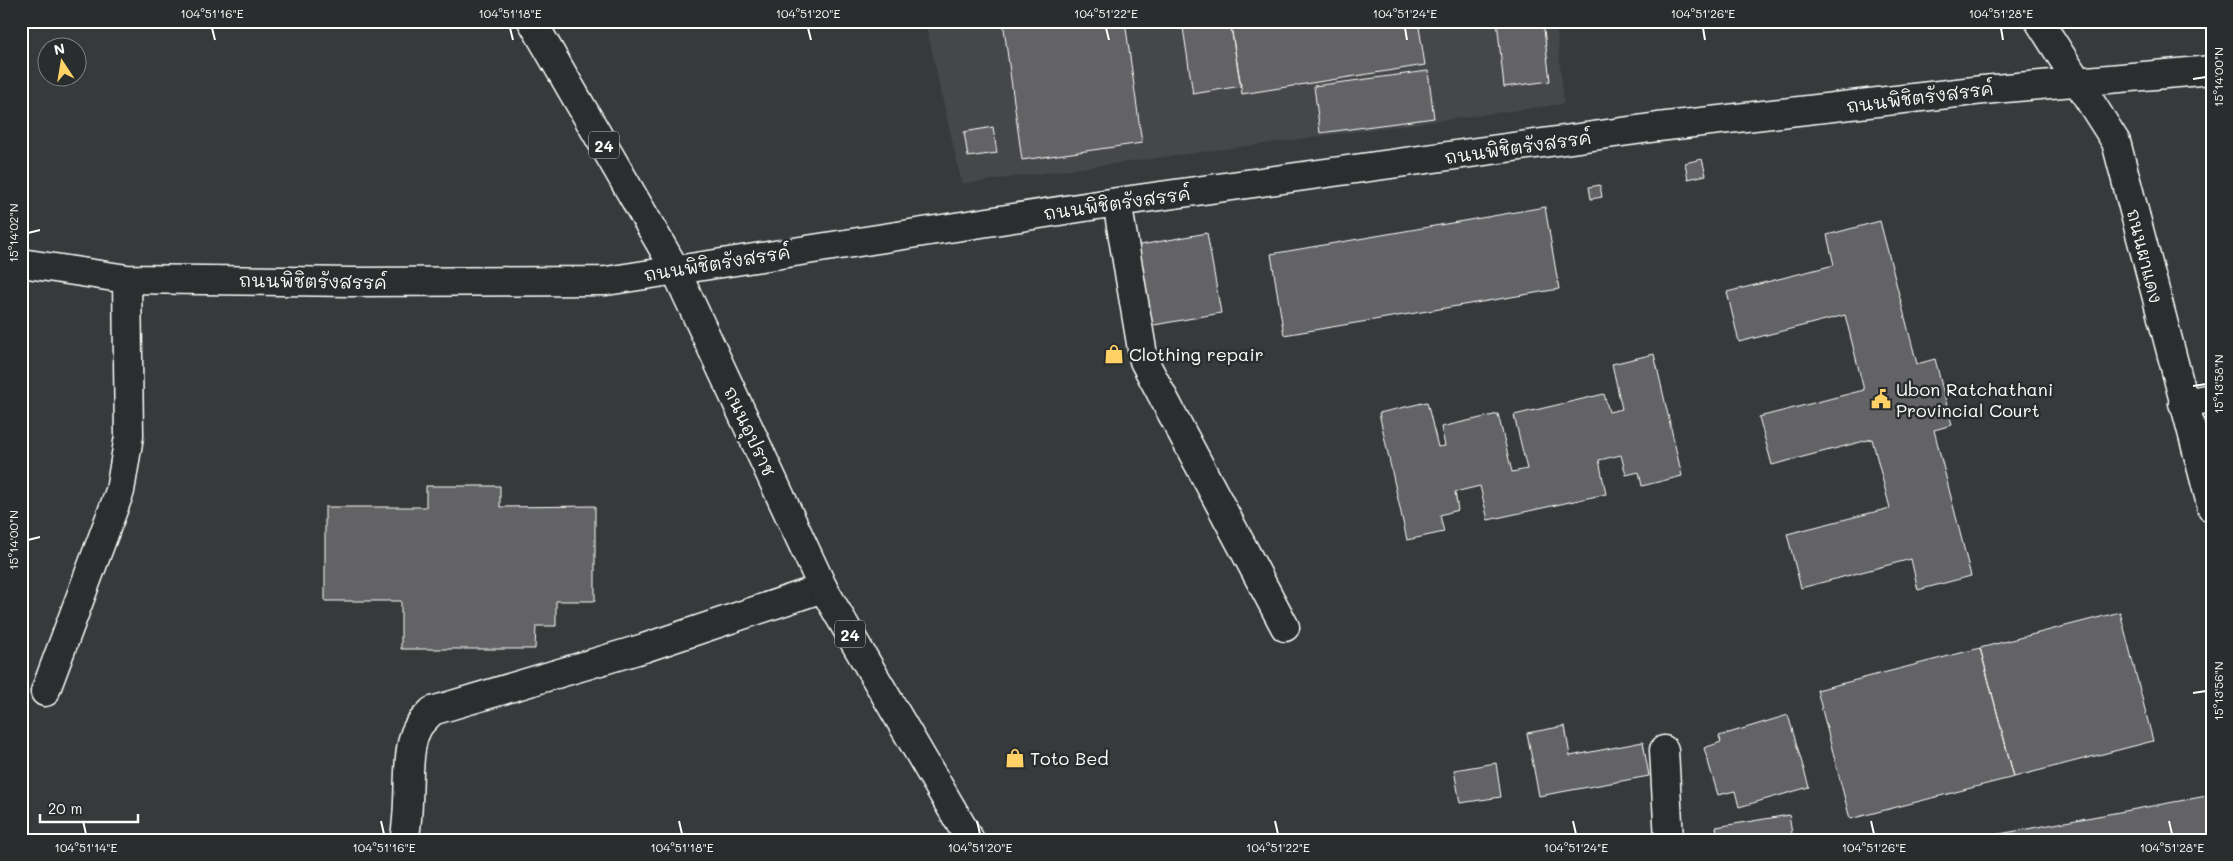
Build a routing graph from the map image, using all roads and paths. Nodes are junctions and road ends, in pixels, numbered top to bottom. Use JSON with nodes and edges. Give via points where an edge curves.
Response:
{"nodes":[{"id":1,"x":532,"y":21,"type":"edge"},
{"id":2,"x":2040,"y":21,"type":"edge"},
{"id":3,"x":2212,"y":70,"type":"edge"},
{"id":4,"x":2076,"y":81,"type":"junction"},
{"id":5,"x":1117,"y":202,"type":"junction"},
{"id":6,"x":21,"y":263,"type":"edge"},
{"id":7,"x":675,"y":270,"type":"junction"},
{"id":8,"x":127,"y":279,"type":"junction"},
{"id":9,"x":2212,"y":398,"type":"edge"},
{"id":10,"x":2183,"y":403,"type":"junction"},
{"id":11,"x":2212,"y":508,"type":"edge"},
{"id":12,"x":823,"y":588,"type":"junction"},
{"id":13,"x":1285,"y":626,"type":"dead end"},
{"id":14,"x":44,"y":692,"type":"dead end"},
{"id":15,"x":1664,"y":750,"type":"dead end"},
{"id":16,"x":404,"y":840,"type":"edge"},
{"id":17,"x":970,"y":840,"type":"edge"},
{"id":18,"x":1669,"y":840,"type":"edge"}],
"edges":[{"from":1,"to":7,"type":"street","name":"ถนนอุปราช","number":"24"},
{"from":2,"to":4,"type":"street","name":"ถนนผาแดง"},
{"from":3,"to":4,"type":"street","name":"ถนนพิชิตรังสรรค์"},
{"from":4,"to":5,"type":"street","name":"ถนนพิชิตรังสรรค์","via":[[1658,128]]},
{"from":4,"to":10,"type":"street","name":"ถนนผาแดง","via":[[2116,142]]},
{"from":5,"to":7,"type":"street","name":"ถนนพิชิตรังสรรค์"},
{"from":5,"to":13,"type":"street","via":[[1144,361]]},
{"from":6,"to":8,"type":"street","name":"ถนนพิชิตรังสรรค์"},
{"from":7,"to":8,"type":"street","name":"ถนนพิชิตรังสรรค์","via":[[606,282]]},
{"from":7,"to":12,"type":"street","name":"ถนนอุปราช","number":"24"},
{"from":8,"to":14,"type":"street","via":[[129,436],[120,491]]},
{"from":9,"to":10,"type":"street"},
{"from":10,"to":11,"type":"street","name":"ถนนผาแดง"},
{"from":12,"to":16,"type":"street","via":[[644,648],[432,711],[416,730],[412,746],[408,825]]},
{"from":12,"to":17,"type":"street","name":"ถนนอุปราช","number":"24"},
{"from":15,"to":18,"type":"street"}]}
